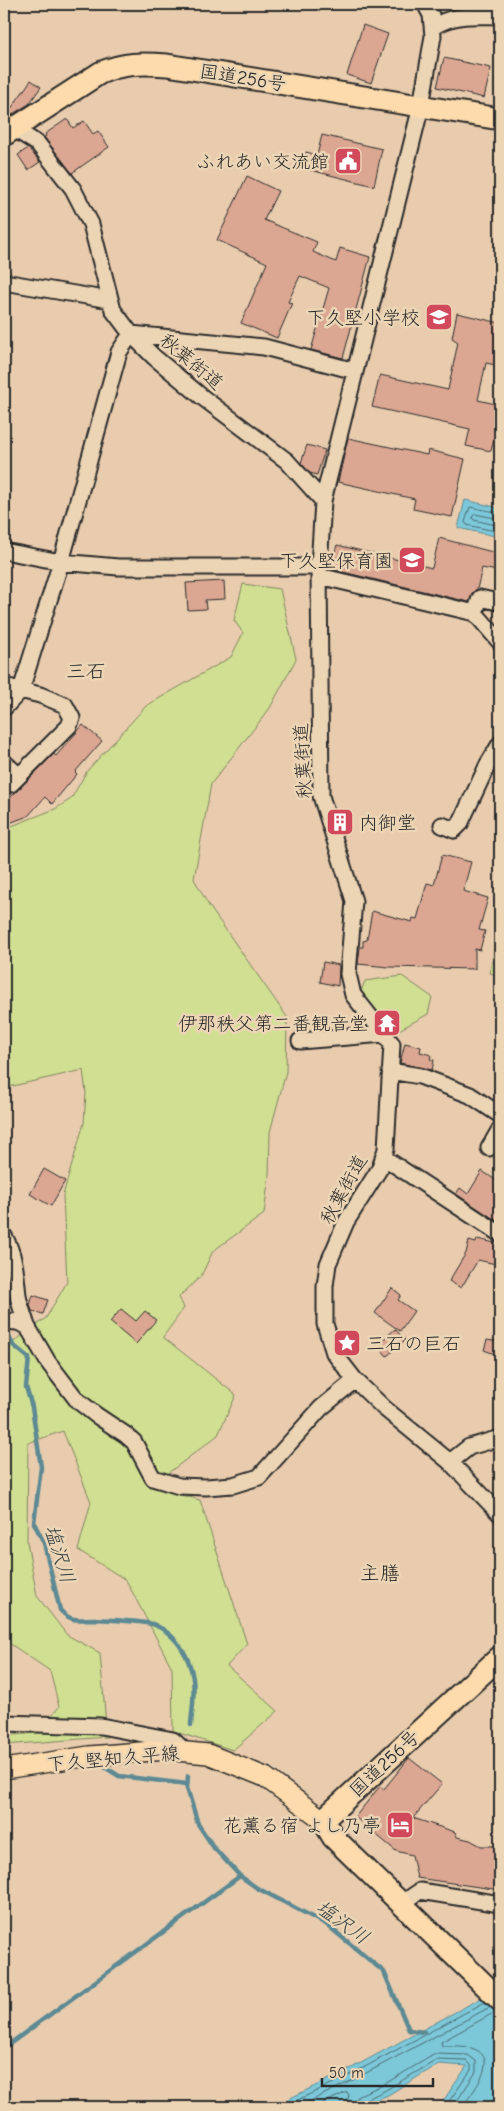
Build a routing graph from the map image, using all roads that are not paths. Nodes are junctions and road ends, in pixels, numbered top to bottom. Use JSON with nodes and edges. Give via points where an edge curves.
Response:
{"nodes":[{"id":1,"x":425,"y":4,"type":"edge"},
{"id":2,"x":500,"y":16,"type":"edge"},
{"id":3,"x":433,"y":27,"type":"junction"},
{"id":4,"x":420,"y":106,"type":"junction"},
{"id":5,"x":500,"y":119,"type":"edge"},
{"id":6,"x":7,"y":128,"type":"edge"},
{"id":7,"x":4,"y":282,"type":"edge"},
{"id":8,"x":110,"y":300,"type":"junction"},
{"id":9,"x":131,"y":334,"type":"junction"},
{"id":10,"x":355,"y":371,"type":"junction"},
{"id":11,"x":323,"y":501,"type":"junction"},
{"id":12,"x":4,"y":551,"type":"edge"},
{"id":13,"x":61,"y":562,"type":"junction"},
{"id":14,"x":319,"y":571,"type":"junction"},
{"id":15,"x":500,"y":600,"type":"edge"},
{"id":16,"x":475,"y":613,"type":"junction"},
{"id":17,"x":500,"y":642,"type":"edge"},
{"id":18,"x":4,"y":686,"type":"edge"},
{"id":19,"x":21,"y":690,"type":"junction"},
{"id":20,"x":4,"y":708,"type":"edge"},
{"id":21,"x":500,"y":744,"type":"edge"},
{"id":22,"x":4,"y":762,"type":"edge"},
{"id":23,"x":442,"y":825,"type":"dead end"},
{"id":24,"x":384,"y":1034,"type":"junction"},
{"id":25,"x":300,"y":1041,"type":"dead end"},
{"id":26,"x":390,"y":1072,"type":"junction"},
{"id":27,"x":500,"y":1115,"type":"edge"},
{"id":28,"x":500,"y":1129,"type":"edge"},
{"id":29,"x":489,"y":1148,"type":"dead end"},
{"id":30,"x":383,"y":1158,"type":"junction"},
{"id":31,"x":500,"y":1234,"type":"edge"},
{"id":32,"x":4,"y":1236,"type":"edge"},
{"id":33,"x":16,"y":1323,"type":"edge"},
{"id":34,"x":355,"y":1380,"type":"junction"},
{"id":35,"x":500,"y":1438,"type":"edge"},
{"id":36,"x":450,"y":1462,"type":"junction"},
{"id":37,"x":500,"y":1514,"type":"edge"},
{"id":38,"x":500,"y":1657,"type":"edge"},
{"id":39,"x":4,"y":1723,"type":"edge"},
{"id":40,"x":185,"y":1751,"type":"junction"},
{"id":41,"x":4,"y":1769,"type":"edge"},
{"id":42,"x":323,"y":1820,"type":"junction"},
{"id":43,"x":401,"y":1904,"type":"junction"},
{"id":44,"x":500,"y":1904,"type":"edge"},
{"id":45,"x":500,"y":2000,"type":"edge"}],
"edges":[{"from":1,"to":3,"type":"street"},
{"from":2,"to":3,"type":"street","via":[[457,16]]},
{"from":3,"to":4,"type":"street"},
{"from":4,"to":5,"type":"highway","name":"国道256号"},
{"from":4,"to":6,"type":"highway","name":"国道256号","via":[[167,65],[132,64],[100,73]]},
{"from":4,"to":10,"type":"street"},
{"from":6,"to":8,"type":"street","name":"秋葉街道","via":[[38,144],[73,189],[91,224]]},
{"from":7,"to":8,"type":"street"},
{"from":8,"to":9,"type":"street","name":"秋葉街道","via":[[113,310]]},
{"from":9,"to":10,"type":"street","via":[[264,347]]},
{"from":9,"to":11,"type":"street","name":"秋葉街道","via":[[202,397],[287,462]]},
{"from":9,"to":13,"type":"street","via":[[119,352]]},
{"from":10,"to":11,"type":"street"},
{"from":11,"to":14,"type":"street","name":"秋葉街道"},
{"from":12,"to":13,"type":"street"},
{"from":13,"to":14,"type":"street","via":[[118,567]]},
{"from":13,"to":19,"type":"street"},
{"from":14,"to":16,"type":"street"},
{"from":14,"to":24,"type":"street","name":"秋葉街道","via":[[321,796],[354,901],[348,974],[353,995]]},
{"from":15,"to":16,"type":"street","via":[[480,598]]},
{"from":16,"to":17,"type":"street"},
{"from":18,"to":19,"type":"street"},
{"from":19,"to":20,"type":"street"},
{"from":19,"to":22,"type":"street","via":[[65,705],[72,718],[69,726],[15,780]]},
{"from":21,"to":23,"type":"street","via":[[460,824],[454,830]]},
{"from":24,"to":25,"type":"street"},
{"from":24,"to":26,"type":"street","name":"秋葉街道","via":[[392,1044]]},
{"from":26,"to":27,"type":"street","via":[[420,1076],[462,1092]]},
{"from":26,"to":30,"type":"street","name":"秋葉街道"},
{"from":28,"to":29,"type":"street"},
{"from":30,"to":31,"type":"street"},
{"from":30,"to":34,"type":"street","name":"秋葉街道","via":[[346,1222],[328,1264],[325,1286],[325,1324],[329,1338],[334,1353]]},
{"from":32,"to":33,"type":"street","via":[[10,1246],[18,1279],[21,1308]]},
{"from":33,"to":34,"type":"street","via":[[77,1400],[134,1442],[153,1478],[179,1486],[233,1484],[259,1477],[320,1408]]},
{"from":34,"to":36,"type":"street","name":"秋葉街道"},
{"from":35,"to":36,"type":"street","via":[[469,1447]]},
{"from":36,"to":37,"type":"street","name":"秋葉街道"},
{"from":38,"to":42,"type":"highway","name":"国道256号"},
{"from":39,"to":40,"type":"street","via":[[101,1726],[173,1740]]},
{"from":40,"to":41,"type":"main road","name":"下久堅知久平線","via":[[89,1756]]},
{"from":40,"to":42,"type":"main road","name":"下久堅知久平線","via":[[208,1754],[265,1777]]},
{"from":42,"to":43,"type":"highway","via":[[333,1837]]},
{"from":43,"to":44,"type":"street","via":[[420,1891]]},
{"from":43,"to":45,"type":"highway"}]}
